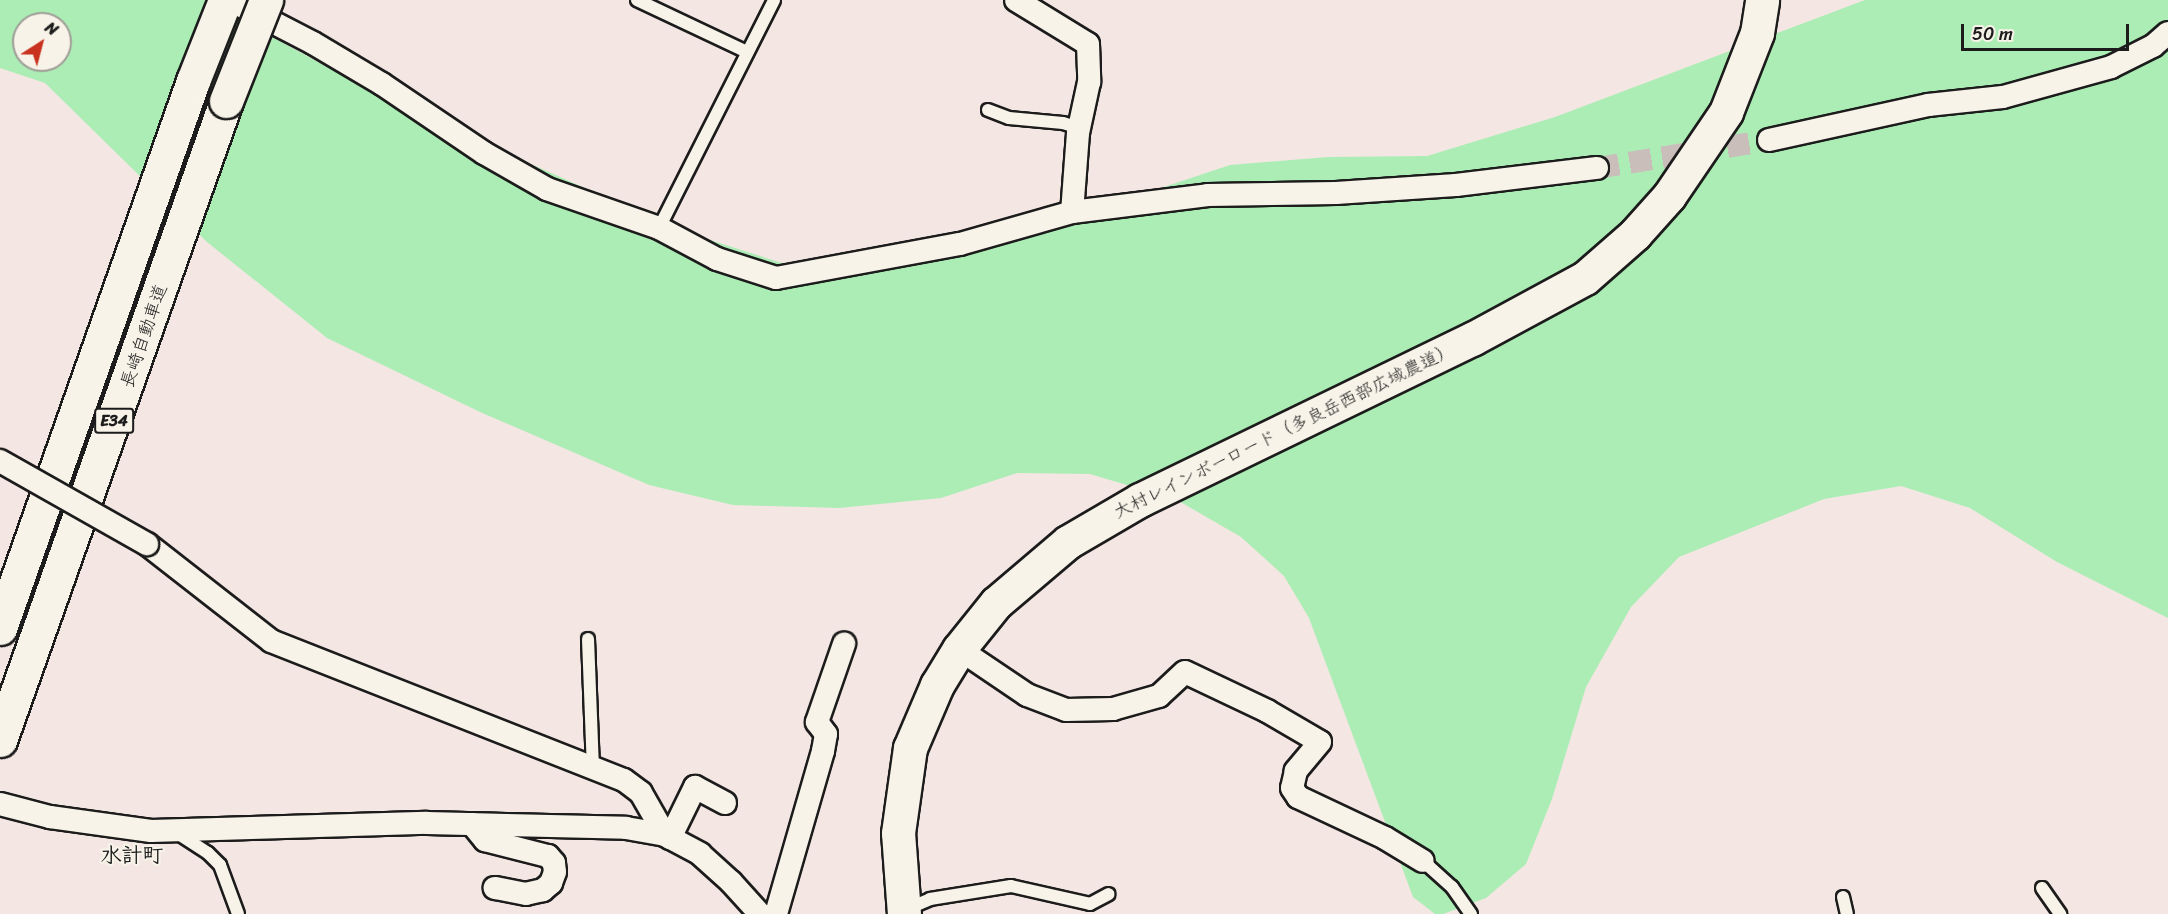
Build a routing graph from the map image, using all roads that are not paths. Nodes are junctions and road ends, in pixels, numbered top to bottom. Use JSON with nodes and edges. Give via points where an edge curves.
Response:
{"nodes":[{"id":1,"x":225,"y":0,"type":"edge"},
{"id":2,"x":230,"y":0,"type":"edge"},
{"id":3,"x":266,"y":0,"type":"edge"},
{"id":4,"x":638,"y":0,"type":"edge"},
{"id":5,"x":774,"y":0,"type":"edge"},
{"id":6,"x":1016,"y":0,"type":"edge"},
{"id":7,"x":1762,"y":0,"type":"edge"},
{"id":8,"x":2168,"y":33,"type":"edge"},
{"id":9,"x":747,"y":52,"type":"junction"},
{"id":10,"x":987,"y":110,"type":"dead end"},
{"id":11,"x":1079,"y":128,"type":"junction"},
{"id":12,"x":1769,"y":140,"type":"tunnel mouth"},
{"id":13,"x":1597,"y":168,"type":"tunnel mouth"},
{"id":14,"x":1072,"y":212,"type":"junction"},
{"id":15,"x":659,"y":228,"type":"junction"},
{"id":16,"x":0,"y":461,"type":"edge"},
{"id":17,"x":0,"y":628,"type":"edge"},
{"id":18,"x":588,"y":639,"type":"dead end"},
{"id":19,"x":844,"y":644,"type":"dead end"},
{"id":20,"x":959,"y":649,"type":"junction"},
{"id":21,"x":0,"y":740,"type":"edge"},
{"id":22,"x":593,"y":766,"type":"junction"},
{"id":23,"x":725,"y":803,"type":"dead end"},
{"id":24,"x":0,"y":804,"type":"edge"},
{"id":25,"x":472,"y":824,"type":"junction"},
{"id":26,"x":172,"y":830,"type":"junction"},
{"id":27,"x":668,"y":836,"type":"junction"},
{"id":28,"x":1423,"y":861,"type":"joint"},
{"id":29,"x":495,"y":888,"type":"dead end"},
{"id":30,"x":2042,"y":888,"type":"dead end"},
{"id":31,"x":1108,"y":894,"type":"dead end"},
{"id":32,"x":1843,"y":897,"type":"dead end"},
{"id":33,"x":900,"y":913,"type":"edge"},
{"id":34,"x":238,"y":914,"type":"edge"},
{"id":35,"x":760,"y":914,"type":"edge"},
{"id":36,"x":776,"y":914,"type":"edge"},
{"id":37,"x":1471,"y":914,"type":"edge"},
{"id":38,"x":1847,"y":914,"type":"edge"},
{"id":39,"x":2060,"y":914,"type":"edge"}],
"edges":[{"from":1,"to":17,"type":"main road","name":"長崎自動車道","number":"E34"},
{"from":2,"to":15,"type":"street","via":[[382,84],[484,153],[547,189]]},
{"from":3,"to":21,"type":"main road","name":"長崎自動車道","number":"E34","bridge":true,"via":[[226,101]]},
{"from":4,"to":9,"type":"lane"},
{"from":5,"to":9,"type":"lane"},
{"from":6,"to":11,"type":"street","via":[[1088,44],[1089,82]]},
{"from":7,"to":20,"type":"main road","name":"大村レインボーロード（多良岳西部広域農道）","via":[[1757,33],[1726,112],[1669,196],[1635,234],[1585,278],[1472,339],[1099,523],[1068,542],[996,603]]},
{"from":8,"to":12,"type":"street","via":[[2153,46],[2111,67],[2013,94],[1928,105]]},
{"from":9,"to":15,"type":"lane"},
{"from":10,"to":11,"type":"lane","via":[[1009,118]]},
{"from":11,"to":14,"type":"street"},
{"from":13,"to":14,"type":"street","via":[[1335,194],[1208,195]]},
{"from":14,"to":15,"type":"street","via":[[960,244],[776,278],[717,259]]},
{"from":16,"to":22,"type":"street","bridge":true,"via":[[147,544],[271,641]]},
{"from":18,"to":22,"type":"lane"},
{"from":19,"to":36,"type":"street","via":[[817,722],[826,734],[823,752]]},
{"from":20,"to":28,"type":"street","via":[[1027,695],[1066,710],[1113,709],[1159,696],[1185,672],[1267,711],[1320,742],[1296,771],[1292,788],[1298,797],[1385,838]]},
{"from":20,"to":33,"type":"main road","name":"大村レインボーロード（多良岳西部広域農道）","via":[[937,685],[910,748],[898,833]]},
{"from":22,"to":27,"type":"street","via":[[641,793]]},
{"from":23,"to":27,"type":"street","via":[[694,787]]},
{"from":24,"to":26,"type":"street","via":[[50,818],[151,831]]},
{"from":25,"to":26,"type":"street"},
{"from":25,"to":27,"type":"street","via":[[626,828]]},
{"from":25,"to":29,"type":"street","via":[[485,840],[548,856],[554,862],[551,884],[543,890],[526,894]]},
{"from":26,"to":34,"type":"lane","via":[[220,865]]},
{"from":27,"to":35,"type":"street","via":[[700,854]]},
{"from":28,"to":37,"type":"lane","via":[[1452,887]]},
{"from":30,"to":39,"type":"lane"},
{"from":31,"to":33,"type":"lane","via":[[1090,904],[1011,886],[930,898]]},
{"from":32,"to":38,"type":"lane"}]}
